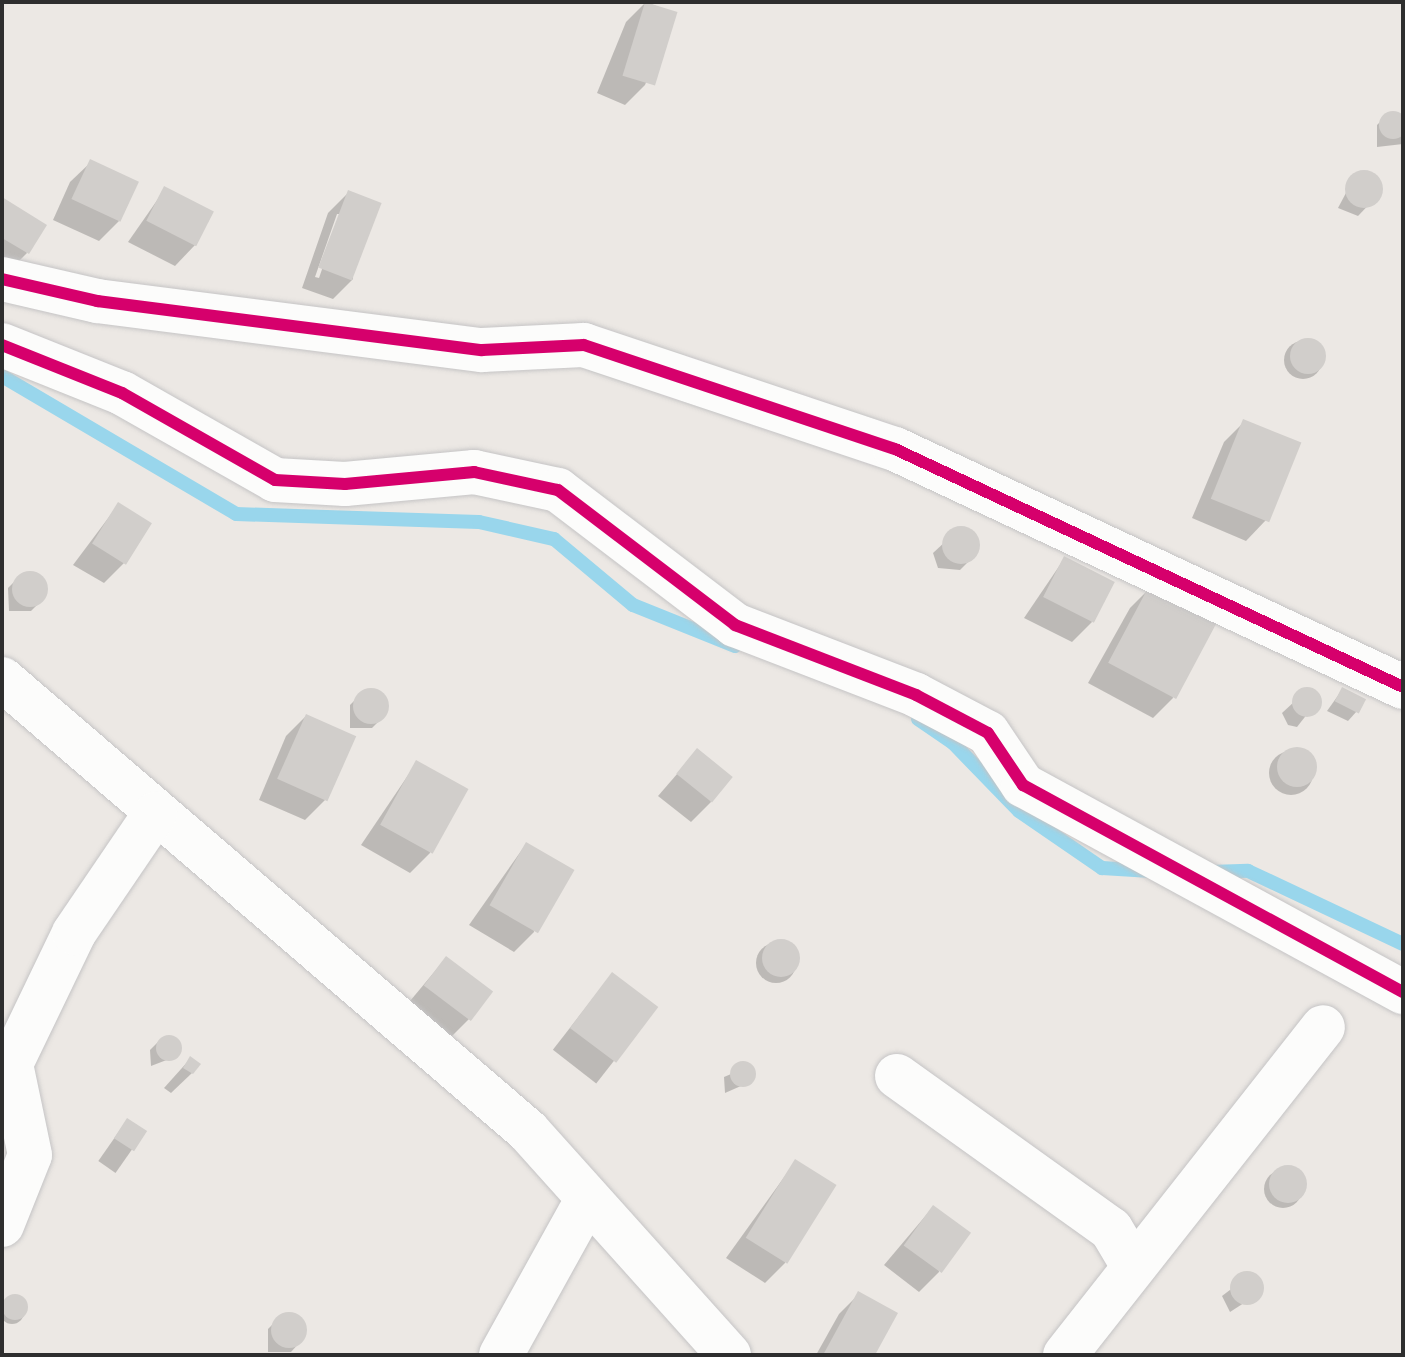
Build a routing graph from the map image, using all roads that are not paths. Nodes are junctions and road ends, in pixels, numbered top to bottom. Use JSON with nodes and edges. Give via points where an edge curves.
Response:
{"nodes":[{"id":1,"x":2,"y":279,"type":"edge"},
{"id":2,"x":2,"y":345,"type":"edge"},
{"id":3,"x":2,"y":679,"type":"edge"},
{"id":4,"x":1403,"y":687,"type":"edge"},
{"id":5,"x":155,"y":814,"type":"junction"},
{"id":6,"x":1403,"y":992,"type":"edge"},
{"id":7,"x":1323,"y":1027,"type":"dead end"},
{"id":8,"x":897,"y":1076,"type":"dead end"},
{"id":9,"x":588,"y":1198,"type":"junction"},
{"id":10,"x":2,"y":1225,"type":"edge"},
{"id":11,"x":1133,"y":1266,"type":"junction"},
{"id":12,"x":501,"y":1355,"type":"edge"},
{"id":13,"x":729,"y":1355,"type":"edge"},
{"id":14,"x":1065,"y":1355,"type":"edge"}],
"edges":[{"from":1,"to":4,"type":"street","via":[[97,301],[482,350],[584,345],[895,449]]},
{"from":2,"to":6,"type":"street","via":[[122,393],[275,480],[345,484],[474,472],[558,490],[735,625],[916,695],[988,733],[1023,785]]},
{"from":3,"to":5,"type":"street"},
{"from":5,"to":9,"type":"street","via":[[528,1131]]},
{"from":5,"to":10,"type":"street","via":[[74,933],[11,1064],[30,1155]]},
{"from":7,"to":11,"type":"street"},
{"from":8,"to":11,"type":"street","via":[[1111,1229]]},
{"from":9,"to":12,"type":"street"},
{"from":9,"to":13,"type":"street"},
{"from":11,"to":14,"type":"street"}]}
